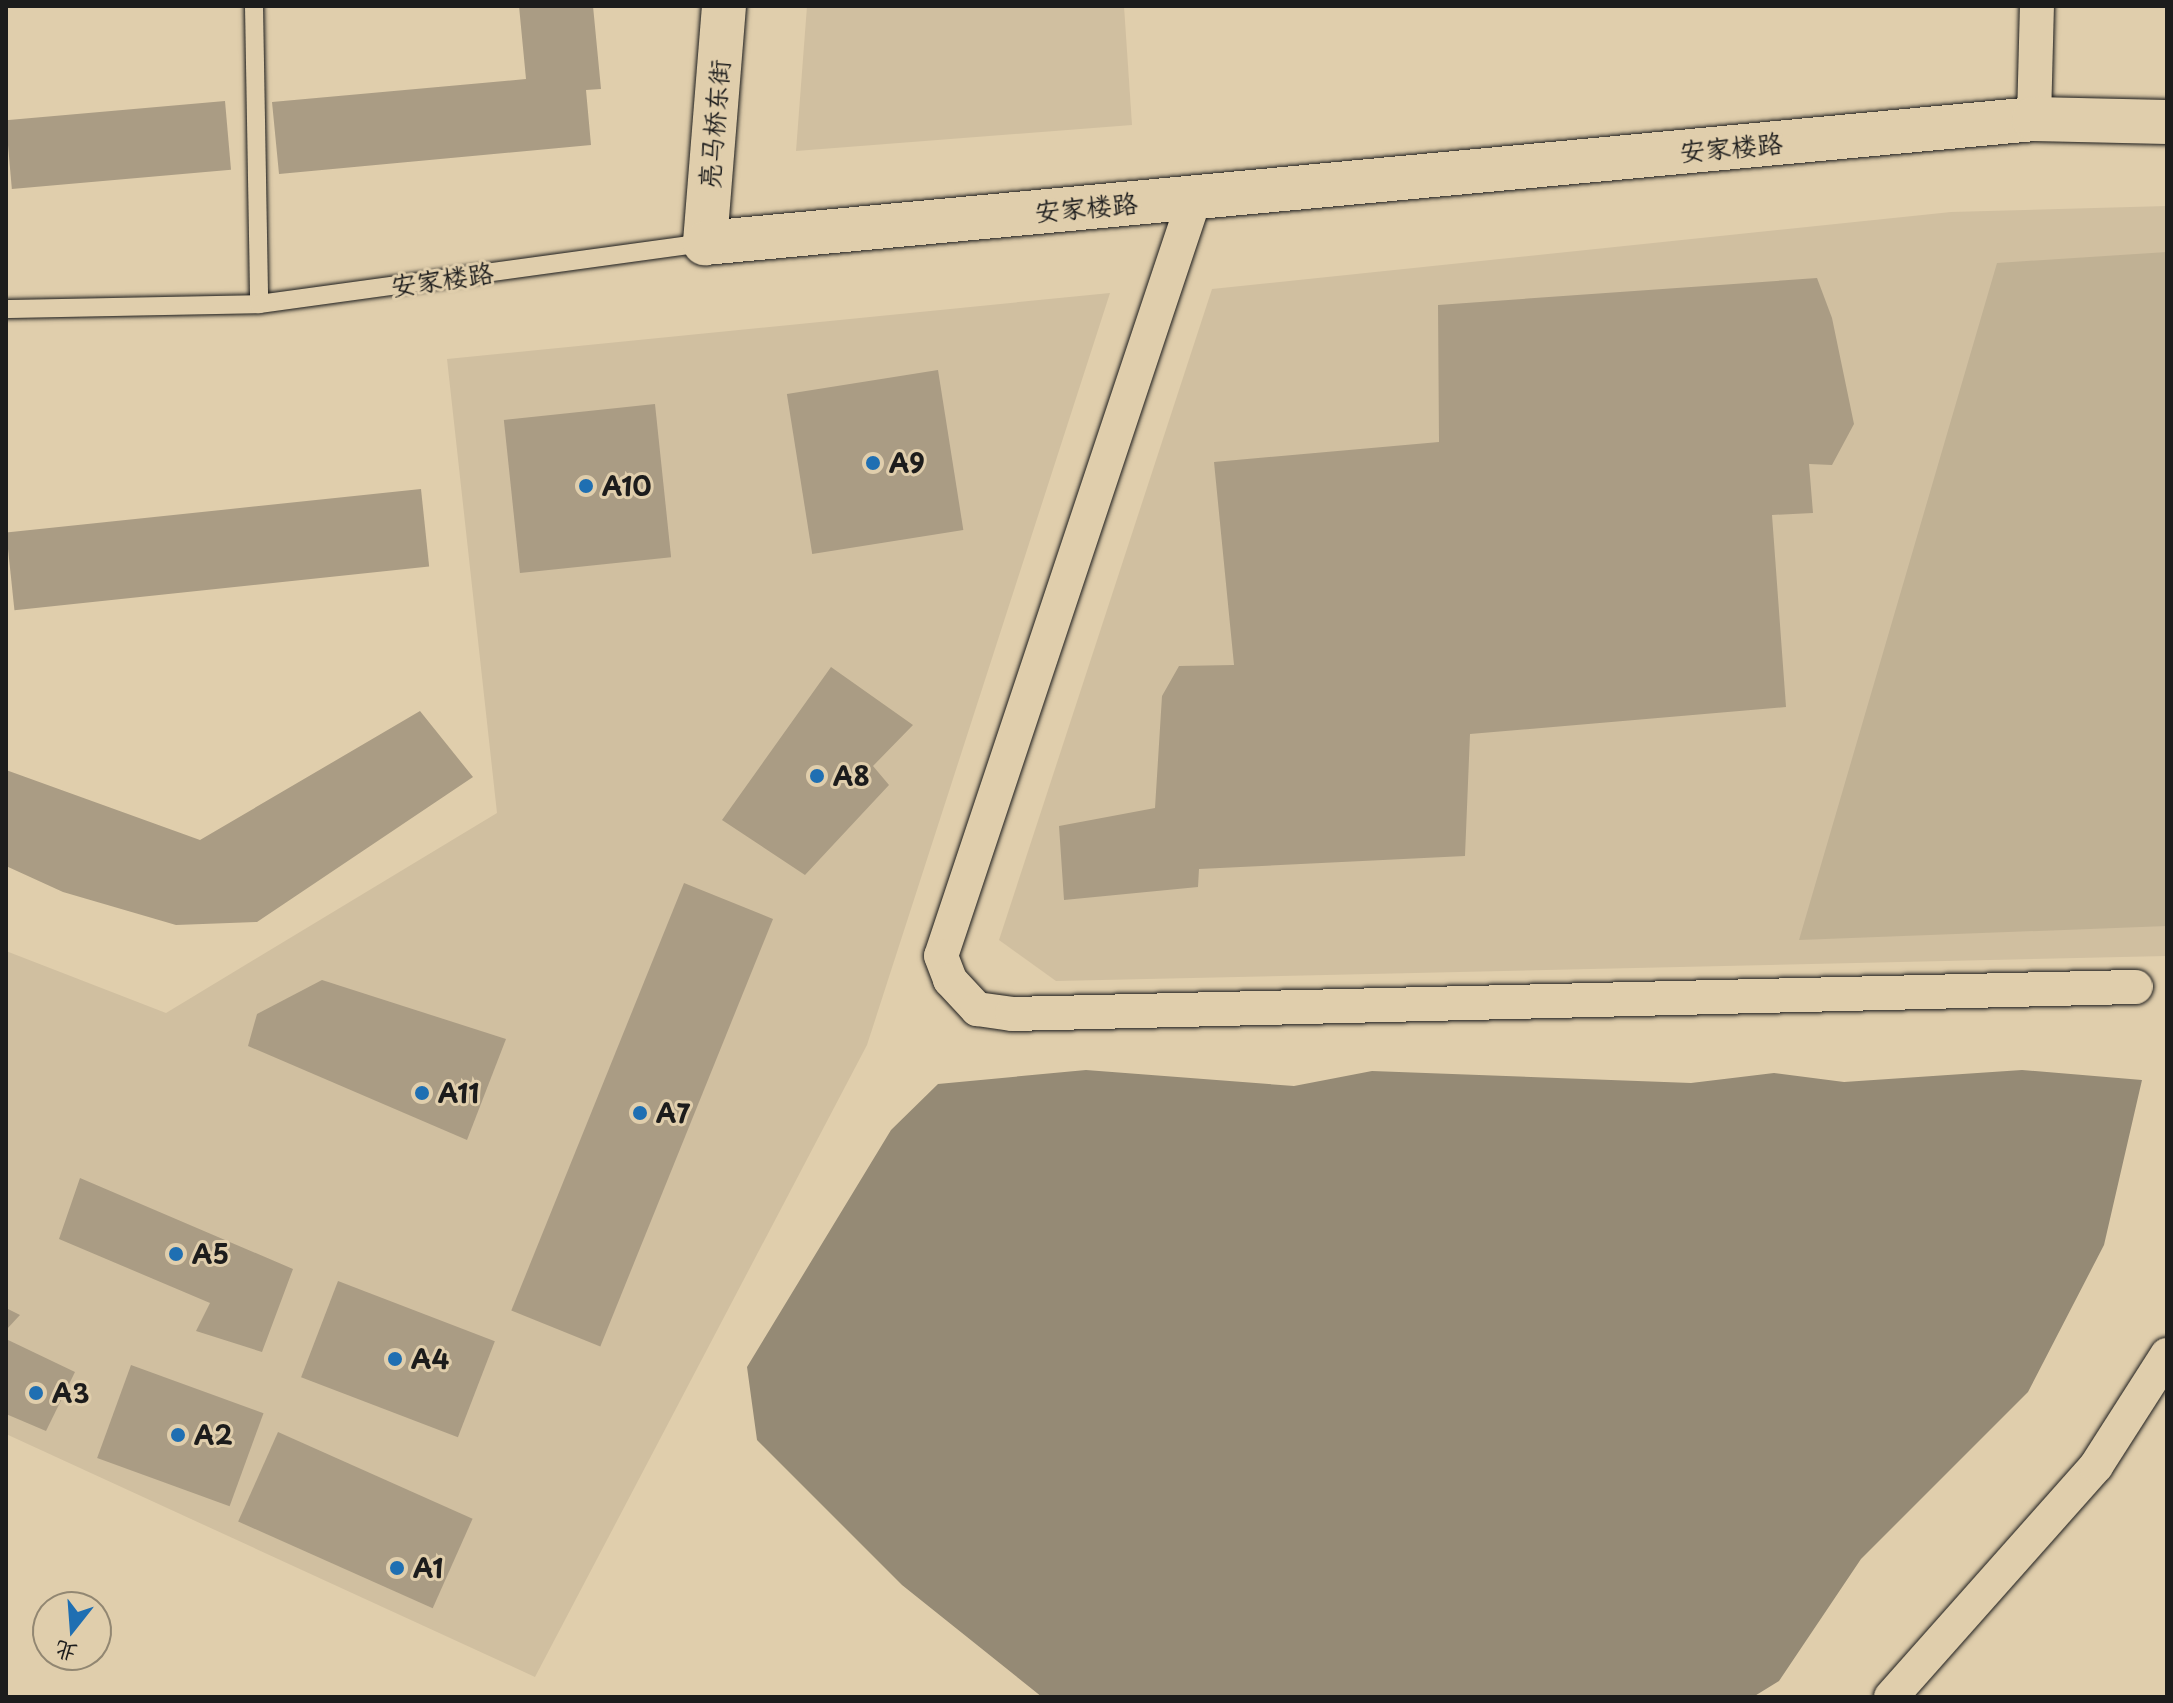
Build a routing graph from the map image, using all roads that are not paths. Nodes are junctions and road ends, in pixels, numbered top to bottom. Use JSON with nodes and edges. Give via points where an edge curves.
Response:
{"nodes":[{"id":1,"x":254,"y":6,"type":"edge"},
{"id":2,"x":724,"y":6,"type":"edge"},
{"id":3,"x":2037,"y":6,"type":"edge"},
{"id":4,"x":2034,"y":119,"type":"junction"},
{"id":5,"x":2167,"y":122,"type":"edge"},
{"id":6,"x":1195,"y":197,"type":"junction"},
{"id":7,"x":705,"y":243,"type":"junction"},
{"id":8,"x":259,"y":304,"type":"junction"},
{"id":9,"x":6,"y":309,"type":"edge"},
{"id":10,"x":2136,"y":987,"type":"dead end"},
{"id":11,"x":2167,"y":1355,"type":"edge"},
{"id":12,"x":1891,"y":1697,"type":"edge"}],
"edges":[{"from":1,"to":8,"type":"lane"},
{"from":2,"to":7,"type":"street","name":"亮马桥东街"},
{"from":3,"to":4,"type":"street"},
{"from":4,"to":5,"type":"street","name":"安家楼路"},
{"from":4,"to":6,"type":"street","name":"安家楼路"},
{"from":6,"to":7,"type":"street","name":"安家楼路"},
{"from":6,"to":10,"type":"street","via":[[941,956],[950,980],[977,1009],[1012,1014]]},
{"from":7,"to":8,"type":"lane","name":"安家楼路"},
{"from":8,"to":9,"type":"lane","name":"安家楼路"},
{"from":11,"to":12,"type":"street","via":[[2096,1466]]}]}
